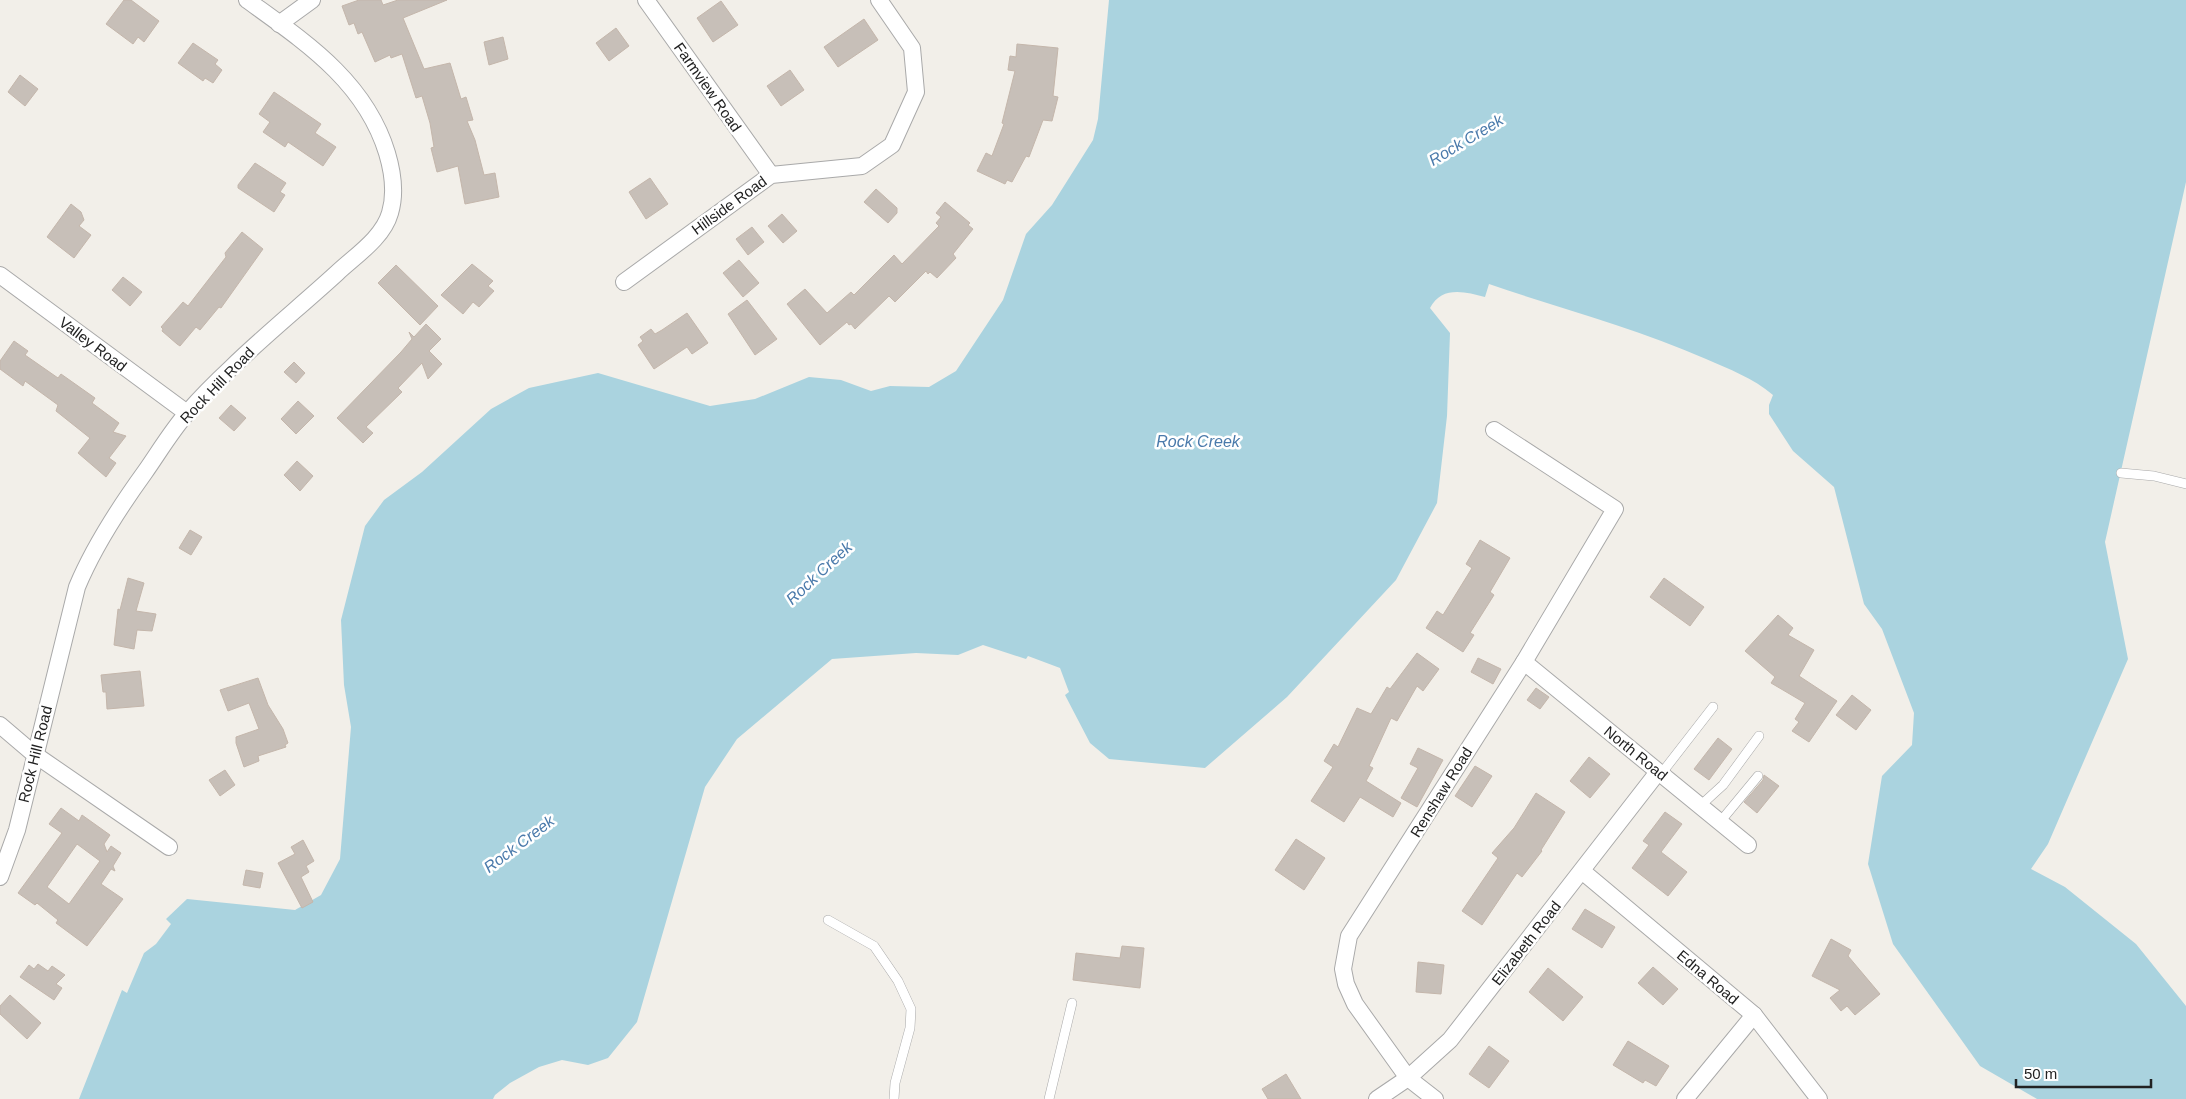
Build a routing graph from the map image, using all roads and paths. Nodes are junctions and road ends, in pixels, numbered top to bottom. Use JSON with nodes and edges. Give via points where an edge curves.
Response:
{"nodes":[{"id":1,"x":247,"y":0,"type":"edge"},
{"id":2,"x":312,"y":0,"type":"edge"},
{"id":3,"x":646,"y":0,"type":"edge"},
{"id":4,"x":879,"y":0,"type":"edge"},
{"id":5,"x":279,"y":24,"type":"junction"},
{"id":6,"x":771,"y":175,"type":"junction"},
{"id":7,"x":0,"y":275,"type":"edge"},
{"id":8,"x":624,"y":282,"type":"dead end"},
{"id":9,"x":187,"y":413,"type":"junction"},
{"id":10,"x":1494,"y":430,"type":"dead end"},
{"id":11,"x":2121,"y":473,"type":"dead end"},
{"id":12,"x":2186,"y":484,"type":"edge"},
{"id":13,"x":1524,"y":662,"type":"junction"},
{"id":14,"x":1713,"y":707,"type":"dead end"},
{"id":15,"x":0,"y":725,"type":"edge"},
{"id":16,"x":1759,"y":736,"type":"dead end"},
{"id":17,"x":34,"y":754,"type":"junction"},
{"id":18,"x":1660,"y":773,"type":"junction"},
{"id":19,"x":1758,"y":776,"type":"dead end"},
{"id":20,"x":1700,"y":806,"type":"junction"},
{"id":21,"x":1720,"y":822,"type":"junction"},
{"id":22,"x":1748,"y":844,"type":"dead end"},
{"id":23,"x":169,"y":846,"type":"dead end"},
{"id":24,"x":1582,"y":871,"type":"junction"},
{"id":25,"x":0,"y":877,"type":"edge"},
{"id":26,"x":828,"y":920,"type":"dead end"},
{"id":27,"x":1072,"y":1003,"type":"dead end"},
{"id":28,"x":1754,"y":1015,"type":"junction"},
{"id":29,"x":1408,"y":1078,"type":"junction"},
{"id":30,"x":894,"y":1099,"type":"edge"},
{"id":31,"x":1049,"y":1099,"type":"edge"},
{"id":32,"x":1378,"y":1099,"type":"edge"},
{"id":33,"x":1435,"y":1099,"type":"edge"},
{"id":34,"x":1686,"y":1099,"type":"edge"},
{"id":35,"x":1819,"y":1099,"type":"edge"}],
"edges":[{"from":1,"to":5,"type":"street","name":"Rock Hill Road"},
{"from":2,"to":5,"type":"street"},
{"from":3,"to":6,"type":"street","name":"Farmview Road"},
{"from":4,"to":6,"type":"street","name":"Hillside Road","via":[[912,48],[916,92],[892,145],[862,166]]},
{"from":5,"to":9,"type":"street","name":"Rock Hill Road","via":[[330,64],[353,86],[366,106],[382,135],[390,162],[394,183],[390,215],[370,242],[230,368]]},
{"from":6,"to":8,"type":"street","name":"Hillside Road"},
{"from":7,"to":9,"type":"street","name":"Valley Road"},
{"from":9,"to":17,"type":"street","name":"Rock Hill Road","via":[[127,497],[88,559],[77,587]]},
{"from":10,"to":13,"type":"street","name":"Renshaw Road","via":[[1615,509]]},
{"from":11,"to":12,"type":"lane","via":[[2154,476]]},
{"from":13,"to":18,"type":"street","name":"North Road"},
{"from":13,"to":29,"type":"street","name":"Renshaw Road","via":[[1350,936],[1343,969],[1346,984],[1355,1004]]},
{"from":14,"to":18,"type":"lane"},
{"from":15,"to":17,"type":"street"},
{"from":16,"to":20,"type":"lane","via":[[1723,785]]},
{"from":17,"to":23,"type":"street"},
{"from":17,"to":25,"type":"street","name":"Rock Hill Road","via":[[17,830]]},
{"from":18,"to":20,"type":"street","name":"North Road"},
{"from":18,"to":24,"type":"street","name":"Elizabeth Road"},
{"from":19,"to":21,"type":"lane"},
{"from":20,"to":21,"type":"street","name":"North Road"},
{"from":21,"to":22,"type":"street","name":"North Road"},
{"from":24,"to":28,"type":"street","name":"Edna Road"},
{"from":24,"to":29,"type":"street","name":"Elizabeth Road","via":[[1450,1040]]},
{"from":26,"to":30,"type":"lane","via":[[874,946],[898,981],[911,1009],[910,1028],[895,1083]]},
{"from":27,"to":31,"type":"lane"},
{"from":28,"to":34,"type":"street"},
{"from":28,"to":35,"type":"street","name":"Edna Road"},
{"from":29,"to":32,"type":"street","name":"Elizabeth Road"},
{"from":29,"to":33,"type":"street","name":"Renshaw Road"}]}
